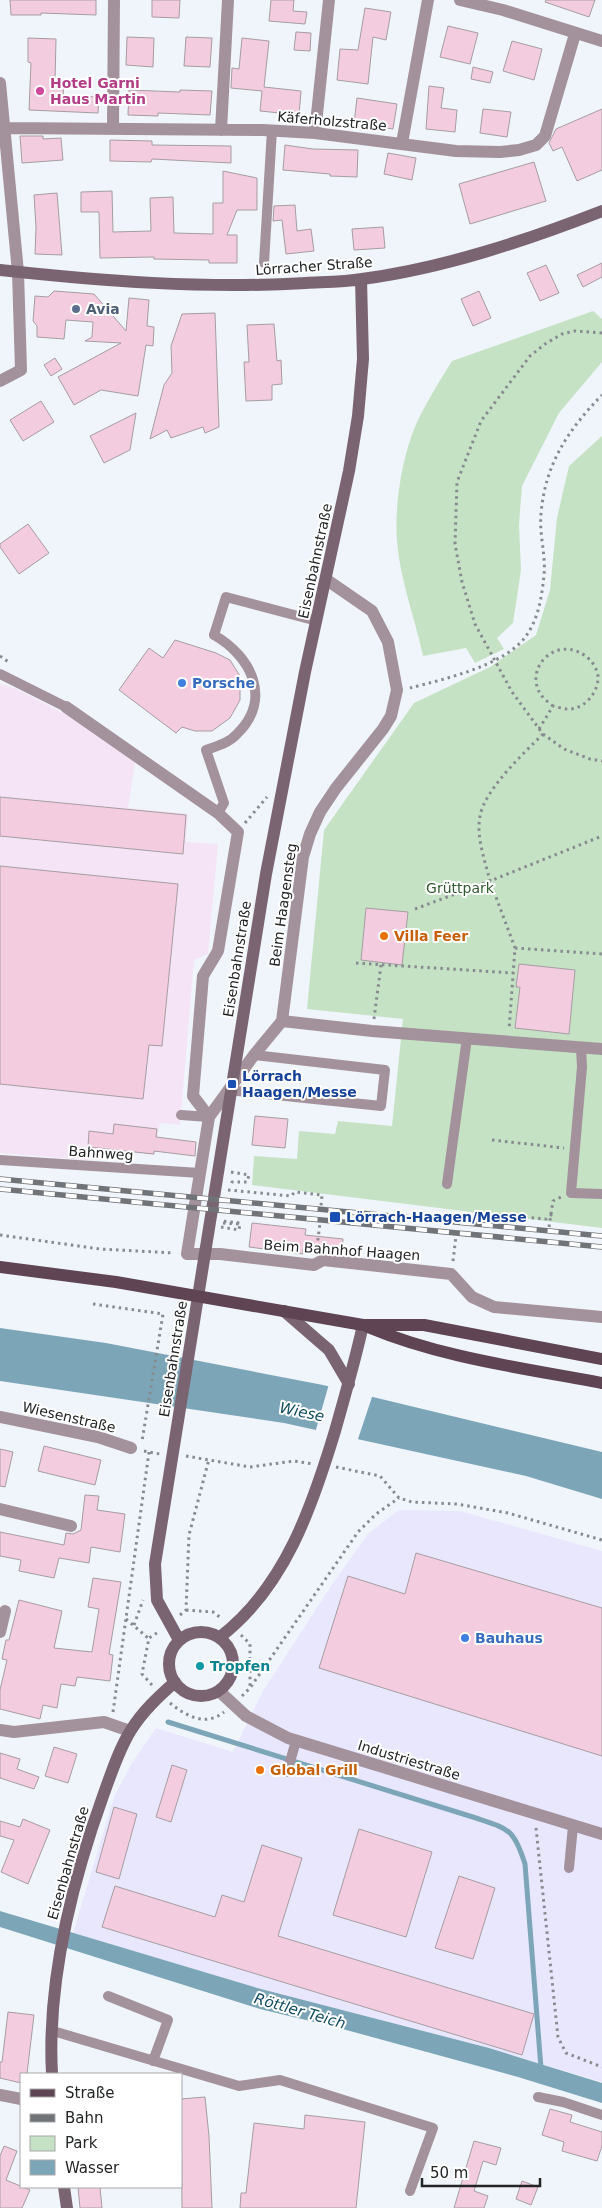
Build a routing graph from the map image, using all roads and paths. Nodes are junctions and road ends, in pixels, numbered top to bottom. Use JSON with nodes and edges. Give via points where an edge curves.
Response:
{"nodes":[{"id":1,"x":114,"y":0,"type":"edge"},
{"id":2,"x":228,"y":0,"type":"edge"},
{"id":3,"x":329,"y":0,"type":"edge"},
{"id":4,"x":428,"y":0,"type":"edge"},
{"id":5,"x":460,"y":0,"type":"edge"},
{"id":6,"x":575,"y":34,"type":"junction"},
{"id":7,"x":602,"y":40,"type":"edge"},
{"id":8,"x":0,"y":83,"type":"edge"},
{"id":9,"x":113,"y":129,"type":"junction"},
{"id":10,"x":221,"y":130,"type":"junction"},
{"id":11,"x":272,"y":130,"type":"junction"},
{"id":12,"x":315,"y":133,"type":"junction"},
{"id":13,"x":3,"y":134,"type":"edge"},
{"id":14,"x":402,"y":143,"type":"junction"},
{"id":15,"x":602,"y":211,"type":"edge"},
{"id":16,"x":264,"y":263,"type":"dead end"},
{"id":17,"x":0,"y":270,"type":"edge"},
{"id":18,"x":18,"y":272,"type":"junction"},
{"id":19,"x":362,"y":279,"type":"junction"},
{"id":20,"x":602,"y":333,"type":"edge"},
{"id":21,"x":0,"y":381,"type":"edge"},
{"id":22,"x":602,"y":396,"type":"edge"},
{"id":23,"x":326,"y":580,"type":"junction"},
{"id":24,"x":317,"y":621,"type":"junction"},
{"id":25,"x":493,"y":661,"type":"junction"},
{"id":26,"x":0,"y":674,"type":"edge"},
{"id":27,"x":397,"y":690,"type":"junction"},
{"id":28,"x":552,"y":706,"type":"junction"},
{"id":29,"x":66,"y":707,"type":"joint"},
{"id":30,"x":539,"y":729,"type":"junction"},
{"id":31,"x":543,"y":734,"type":"junction"},
{"id":32,"x":602,"y":761,"type":"edge"},
{"id":33,"x":285,"y":775,"type":"junction"},
{"id":34,"x":218,"y":813,"type":"junction"},
{"id":35,"x":238,"y":832,"type":"junction"},
{"id":36,"x":602,"y":836,"type":"edge"},
{"id":37,"x":490,"y":881,"type":"junction"},
{"id":38,"x":415,"y":908,"type":"dead end"},
{"id":39,"x":515,"y":948,"type":"junction"},
{"id":40,"x":602,"y":954,"type":"edge"},
{"id":41,"x":356,"y":963,"type":"dead end"},
{"id":42,"x":381,"y":965,"type":"junction"},
{"id":43,"x":513,"y":974,"type":"junction"},
{"id":44,"x":282,"y":1021,"type":"junction"},
{"id":45,"x":372,"y":1032,"type":"junction"},
{"id":46,"x":467,"y":1038,"type":"junction"},
{"id":47,"x":509,"y":1041,"type":"junction"},
{"id":48,"x":581,"y":1048,"type":"junction"},
{"id":49,"x":602,"y":1050,"type":"edge"},
{"id":50,"x":254,"y":1055,"type":"junction"},
{"id":51,"x":228,"y":1090,"type":"junction"},
{"id":52,"x":181,"y":1115,"type":"dead end"},
{"id":53,"x":209,"y":1117,"type":"junction"},
{"id":54,"x":492,"y":1140,"type":"dead end"},
{"id":55,"x":575,"y":1149,"type":"junction"},
{"id":56,"x":0,"y":1160,"type":"edge"},
{"id":57,"x":218,"y":1170,"type":"junction"},
{"id":58,"x":200,"y":1173,"type":"junction"},
{"id":59,"x":232,"y":1182,"type":"dead end"},
{"id":60,"x":447,"y":1184,"type":"dead end"},
{"id":61,"x":223,"y":1189,"type":"dead end"},
{"id":62,"x":602,"y":1194,"type":"edge"},
{"id":63,"x":554,"y":1201,"type":"dead end"},
{"id":64,"x":322,"y":1206,"type":"dead end"},
{"id":65,"x":552,"y":1214,"type":"junction"},
{"id":66,"x":210,"y":1219,"type":"junction"},
{"id":67,"x":498,"y":1222,"type":"dead end"},
{"id":68,"x":320,"y":1223,"type":"dead end"},
{"id":69,"x":239,"y":1224,"type":"dead end"},
{"id":70,"x":550,"y":1227,"type":"dead end"},
{"id":71,"x":0,"y":1235,"type":"edge"},
{"id":72,"x":456,"y":1236,"type":"dead end"},
{"id":73,"x":318,"y":1244,"type":"dead end"},
{"id":74,"x":187,"y":1254,"type":"junction"},
{"id":75,"x":0,"y":1267,"type":"edge"},
{"id":76,"x":451,"y":1274,"type":"junction"},
{"id":77,"x":93,"y":1304,"type":"dead end"},
{"id":78,"x":284,"y":1311,"type":"junction"},
{"id":79,"x":602,"y":1317,"type":"edge"},
{"id":80,"x":363,"y":1325,"type":"junction"},
{"id":81,"x":602,"y":1359,"type":"edge"},
{"id":82,"x":602,"y":1383,"type":"edge"},
{"id":83,"x":349,"y":1384,"type":"junction"},
{"id":84,"x":0,"y":1417,"type":"edge"},
{"id":85,"x":142,"y":1440,"type":"dead end"},
{"id":86,"x":131,"y":1448,"type":"dead end"},
{"id":87,"x":150,"y":1452,"type":"dead end"},
{"id":88,"x":330,"y":1466,"type":"dead end"},
{"id":89,"x":321,"y":1471,"type":"junction"},
{"id":90,"x":399,"y":1498,"type":"junction"},
{"id":91,"x":0,"y":1509,"type":"edge"},
{"id":92,"x":71,"y":1526,"type":"dead end"},
{"id":93,"x":602,"y":1540,"type":"edge"},
{"id":94,"x":5,"y":1611,"type":"dead end"},
{"id":95,"x":126,"y":1619,"type":"junction"},
{"id":96,"x":170,"y":1625,"type":"junction"},
{"id":97,"x":0,"y":1632,"type":"edge"},
{"id":98,"x":220,"y":1637,"type":"junction"},
{"id":99,"x":148,"y":1638,"type":"junction"},
{"id":100,"x":179,"y":1640,"type":"junction"},
{"id":101,"x":174,"y":1682,"type":"junction"},
{"id":102,"x":219,"y":1691,"type":"junction"},
{"id":103,"x":160,"y":1695,"type":"junction"},
{"id":104,"x":232,"y":1705,"type":"junction"},
{"id":105,"x":110,"y":1723,"type":"junction"},
{"id":106,"x":0,"y":1730,"type":"edge"},
{"id":107,"x":130,"y":1731,"type":"junction"},
{"id":108,"x":296,"y":1741,"type":"junction"},
{"id":109,"x":287,"y":1772,"type":"dead end"},
{"id":110,"x":534,"y":1814,"type":"junction"},
{"id":111,"x":573,"y":1826,"type":"junction"},
{"id":112,"x":602,"y":1834,"type":"edge"},
{"id":113,"x":569,"y":1868,"type":"dead end"},
{"id":114,"x":108,"y":1996,"type":"dead end"},
{"id":115,"x":53,"y":2031,"type":"junction"},
{"id":116,"x":153,"y":2061,"type":"junction"},
{"id":117,"x":602,"y":2067,"type":"edge"},
{"id":118,"x":52,"y":2073,"type":"edge"},
{"id":119,"x":0,"y":2095,"type":"edge"},
{"id":120,"x":538,"y":2098,"type":"dead end"},
{"id":121,"x":20,"y":2099,"type":"edge"},
{"id":122,"x":602,"y":2115,"type":"edge"},
{"id":123,"x":64,"y":2188,"type":"edge"},
{"id":124,"x":410,"y":2191,"type":"dead end"},
{"id":125,"x":67,"y":2208,"type":"edge"}],
"edges":[{"from":1,"to":9,"type":"street"},
{"from":2,"to":10,"type":"street"},
{"from":3,"to":12,"type":"street"},
{"from":4,"to":14,"type":"street"},
{"from":5,"to":6,"type":"street","via":[[503,10]]},
{"from":6,"to":7,"type":"street"},
{"from":6,"to":14,"type":"street","name":"Käferholzstraße","via":[[545,136],[536,145],[500,152],[456,152]]},
{"from":8,"to":13,"type":"street"},
{"from":9,"to":10,"type":"street","name":"Käferholzstraße"},
{"from":9,"to":13,"type":"street","name":"Käferholzstraße"},
{"from":10,"to":11,"type":"street","name":"Käferholzstraße"},
{"from":11,"to":12,"type":"street","name":"Käferholzstraße"},
{"from":11,"to":16,"type":"lane"},
{"from":12,"to":14,"type":"street","name":"Käferholzstraße"},
{"from":13,"to":18,"type":"street"},
{"from":15,"to":19,"type":"street","name":"Lörracher Straße","via":[[471,256]]},
{"from":17,"to":18,"type":"street","name":"Lörracher Straße"},
{"from":18,"to":19,"type":"street","name":"Lörracher Straße","via":[[139,282],[251,286]]},
{"from":18,"to":21,"type":"street","via":[[21,370]]},
{"from":19,"to":23,"type":"street","name":"Eisenbahnstraße","via":[[363,359],[358,416]]},
{"from":20,"to":25,"type":"path","via":[[575,331],[562,334],[530,356],[481,421],[457,482],[456,544],[462,582],[475,624]]},
{"from":22,"to":25,"type":"path","via":[[581,417],[561,445],[550,474],[540,517],[545,559],[540,606],[535,621],[519,645]]},
{"from":23,"to":24,"type":"street","name":"Eisenbahnstraße"},
{"from":23,"to":27,"type":"street","name":"Beim Haagensteg","via":[[372,611],[388,642]]},
{"from":24,"to":33,"type":"street","name":"Eisenbahnstraße"},
{"from":24,"to":34,"type":"lane","via":[[226,597],[214,635],[239,655],[256,682],[249,718],[238,734],[226,743],[206,750],[224,802]]},
{"from":25,"to":27,"type":"path"},
{"from":25,"to":30,"type":"path"},
{"from":26,"to":29,"type":"lane"},
{"from":27,"to":44,"type":"street","name":"Beim Haagensteg","via":[[391,716],[336,788],[310,834],[303,857]]},
{"from":28,"to":28,"type":"path","via":[[569,710],[588,701],[596,690],[598,676],[594,664],[582,652],[565,648],[551,652],[540,664],[537,687]]},
{"from":28,"to":30,"type":"path"},
{"from":29,"to":34,"type":"street"},
{"from":30,"to":31,"type":"path"},
{"from":31,"to":32,"type":"path","via":[[564,748]]},
{"from":31,"to":37,"type":"path","via":[[494,787],[480,816],[480,842]]},
{"from":33,"to":35,"type":"path"},
{"from":33,"to":57,"type":"street","name":"Eisenbahnstraße"},
{"from":34,"to":35,"type":"street"},
{"from":35,"to":53,"type":"street","via":[[218,951],[203,976],[193,1096]]},
{"from":36,"to":37,"type":"path"},
{"from":37,"to":38,"type":"path"},
{"from":37,"to":39,"type":"path"},
{"from":39,"to":40,"type":"path"},
{"from":39,"to":43,"type":"path"},
{"from":41,"to":42,"type":"path"},
{"from":42,"to":43,"type":"path"},
{"from":42,"to":45,"type":"path"},
{"from":43,"to":47,"type":"path"},
{"from":44,"to":45,"type":"street"},
{"from":44,"to":50,"type":"street"},
{"from":45,"to":46,"type":"street"},
{"from":46,"to":47,"type":"street"},
{"from":46,"to":60,"type":"lane"},
{"from":47,"to":48,"type":"street"},
{"from":48,"to":49,"type":"street"},
{"from":48,"to":55,"type":"lane"},
{"from":50,"to":51,"type":"street"},
{"from":50,"to":51,"type":"lane","via":[[385,1070],[381,1106]]},
{"from":51,"to":53,"type":"street"},
{"from":52,"to":53,"type":"lane"},
{"from":53,"to":58,"type":"street"},
{"from":54,"to":55,"type":"path"},
{"from":55,"to":62,"type":"lane","via":[[570,1193]]},
{"from":56,"to":58,"type":"lane","name":"Bahnweg"},
{"from":57,"to":59,"type":"path","via":[[249,1174],[247,1182]]},
{"from":57,"to":66,"type":"street","name":"Eisenbahnstraße"},
{"from":58,"to":74,"type":"street"},
{"from":61,"to":64,"type":"path","via":[[291,1196],[295,1192],[322,1195]]},
{"from":63,"to":65,"type":"path"},
{"from":65,"to":67,"type":"path","via":[[546,1219],[500,1215]]},
{"from":65,"to":70,"type":"path"},
{"from":66,"to":69,"type":"path","via":[[240,1223],[239,1230],[220,1227],[221,1222]]},
{"from":66,"to":96,"type":"street","name":"Eisenbahnstraße","via":[[155,1564],[157,1600]]},
{"from":68,"to":73,"type":"path"},
{"from":71,"to":74,"type":"path","via":[[100,1249]]},
{"from":72,"to":76,"type":"path"},
{"from":74,"to":76,"type":"street","name":"Beim Bahnhof Haagen","via":[[220,1254],[314,1265],[323,1260]]},
{"from":75,"to":78,"type":"main road","via":[[116,1282]]},
{"from":76,"to":79,"type":"street","via":[[472,1297],[494,1307]]},
{"from":77,"to":85,"type":"path","via":[[163,1314]]},
{"from":78,"to":80,"type":"main road"},
{"from":78,"to":83,"type":"street","via":[[338,1361]]},
{"from":80,"to":81,"type":"main road","via":[[424,1325]]},
{"from":80,"to":82,"type":"main road","via":[[396,1339],[442,1352]]},
{"from":80,"to":83,"type":"street"},
{"from":83,"to":89,"type":"street"},
{"from":84,"to":86,"type":"street","name":"Wiesenstraße","via":[[98,1437]]},
{"from":87,"to":95,"type":"path"},
{"from":88,"to":90,"type":"path","via":[[380,1476]]},
{"from":89,"to":96,"type":"path","via":[[294,1461],[250,1467],[209,1459],[190,1535],[186,1610]]},
{"from":89,"to":98,"type":"street","via":[[302,1527],[274,1578],[234,1626]]},
{"from":90,"to":93,"type":"path","via":[[508,1513]]},
{"from":90,"to":104,"type":"path","via":[[358,1532],[250,1688]]},
{"from":91,"to":92,"type":"street"},
{"from":94,"to":97,"type":"street"},
{"from":95,"to":99,"type":"path"},
{"from":95,"to":105,"type":"path"},
{"from":96,"to":99,"type":"path"},
{"from":96,"to":100,"type":"street","name":"Eisenbahnstraße"},
{"from":98,"to":100,"type":"street","via":[[199,1632]]},
{"from":98,"to":102,"type":"street","via":[[228,1645],[234,1665],[227,1684]]},
{"from":99,"to":103,"type":"path","via":[[142,1674]]},
{"from":100,"to":101,"type":"street","via":[[169,1660]]},
{"from":101,"to":102,"type":"street","via":[[195,1696],[208,1696]]},
{"from":101,"to":103,"type":"street","name":"Eisenbahnstraße"},
{"from":102,"to":104,"type":"street","name":"Industriestraße"},
{"from":103,"to":104,"type":"path","via":[[184,1715],[200,1720],[220,1715]]},
{"from":103,"to":107,"type":"street","name":"Eisenbahnstraße"},
{"from":104,"to":108,"type":"street","name":"Industriestraße","via":[[259,1724]]},
{"from":105,"to":106,"type":"street","via":[[14,1732]]},
{"from":105,"to":107,"type":"street"},
{"from":107,"to":115,"type":"street","name":"Eisenbahnstraße","via":[[95,1820],[66,1921]]},
{"from":108,"to":109,"type":"lane"},
{"from":108,"to":110,"type":"street","name":"Industriestraße"},
{"from":110,"to":111,"type":"street","name":"Industriestraße"},
{"from":110,"to":117,"type":"path","via":[[558,2037],[566,2053]]},
{"from":111,"to":112,"type":"street","name":"Industriestraße"},
{"from":111,"to":113,"type":"lane"},
{"from":114,"to":116,"type":"lane","via":[[168,2020]]},
{"from":115,"to":116,"type":"lane"},
{"from":115,"to":118,"type":"street","name":"Eisenbahnstraße"},
{"from":116,"to":124,"type":"lane","via":[[239,2086],[280,2080],[433,2128]]},
{"from":119,"to":121,"type":"street"},
{"from":120,"to":122,"type":"lane","via":[[564,2102]]},
{"from":123,"to":125,"type":"street"}]}
